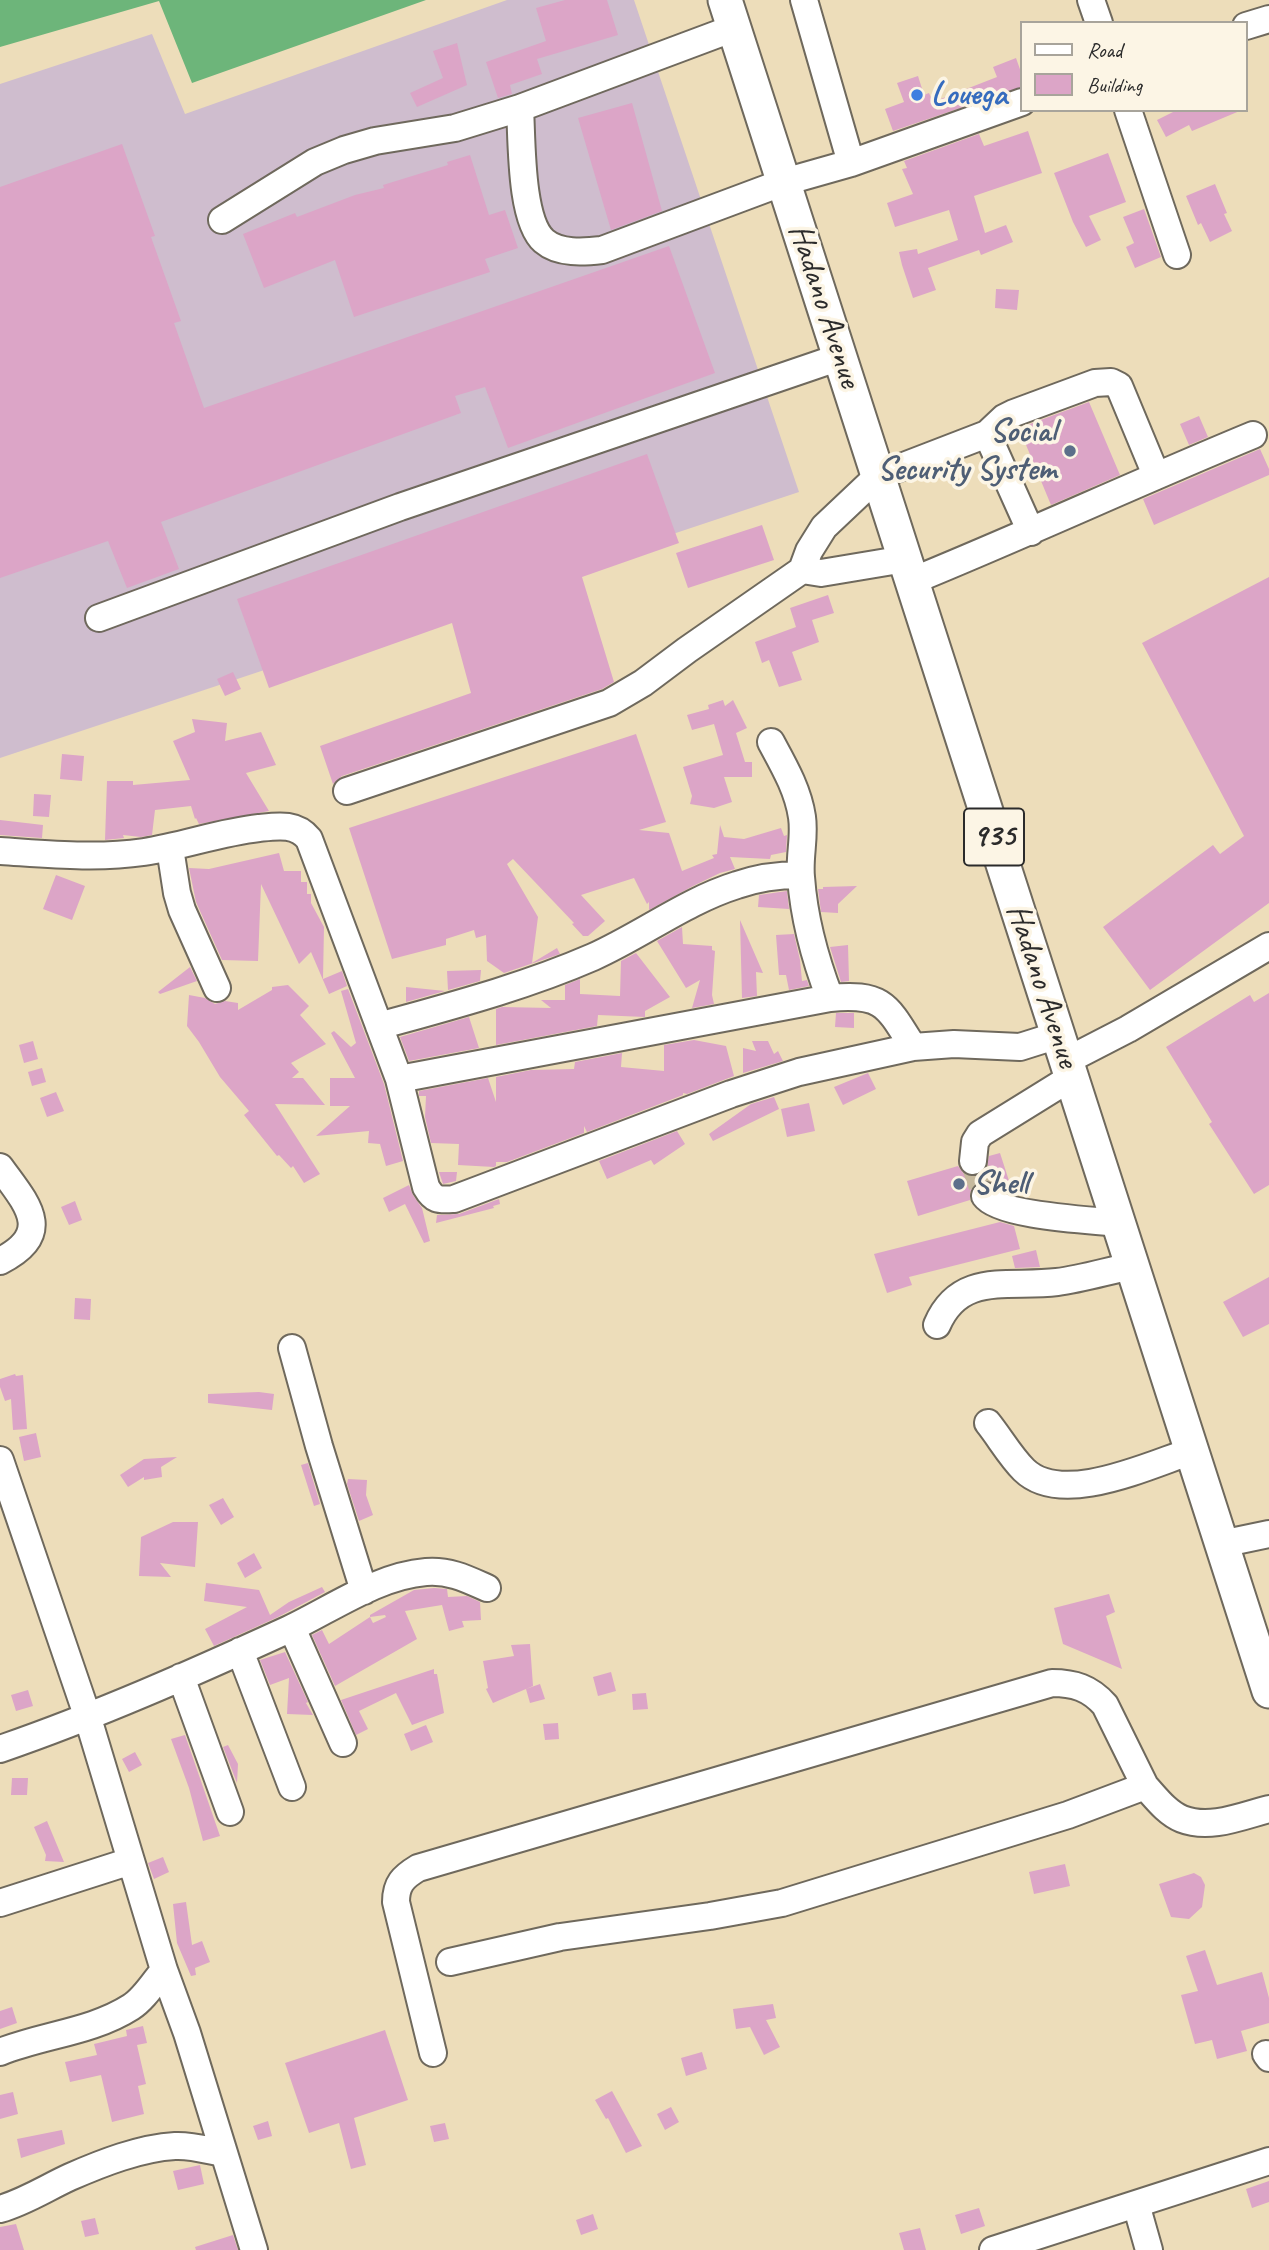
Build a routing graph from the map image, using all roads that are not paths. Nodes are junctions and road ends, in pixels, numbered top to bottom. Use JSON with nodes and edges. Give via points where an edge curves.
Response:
{"nodes":[{"id":1,"x":804,"y":0,"type":"edge"},
{"id":2,"x":1091,"y":0,"type":"edge"},
{"id":3,"x":730,"y":14,"type":"edge"},
{"id":4,"x":1269,"y":19,"type":"edge"},
{"id":5,"x":1097,"y":21,"type":"edge"},
{"id":6,"x":1248,"y":25,"type":"edge"},
{"id":7,"x":1020,"y":103,"type":"edge"},
{"id":8,"x":520,"y":108,"type":"junction"},
{"id":9,"x":1129,"y":112,"type":"edge"},
{"id":10,"x":851,"y":163,"type":"junction"},
{"id":11,"x":784,"y":182,"type":"junction"},
{"id":12,"x":222,"y":220,"type":"dead end"},
{"id":13,"x":1177,"y":255,"type":"dead end"},
{"id":14,"x":840,"y":357,"type":"junction"},
{"id":15,"x":987,"y":434,"type":"junction"},
{"id":16,"x":1253,"y":435,"type":"dead end"},
{"id":17,"x":1156,"y":475,"type":"junction"},
{"id":18,"x":878,"y":476,"type":"junction"},
{"id":19,"x":824,"y":527,"type":"junction"},
{"id":20,"x":1031,"y":532,"type":"junction"},
{"id":21,"x":850,"y":567,"type":"junction"},
{"id":22,"x":802,"y":570,"type":"junction"},
{"id":23,"x":909,"y":570,"type":"junction"},
{"id":24,"x":100,"y":618,"type":"dead end"},
{"id":25,"x":771,"y":742,"type":"dead end"},
{"id":26,"x":348,"y":791,"type":"dead end"},
{"id":27,"x":170,"y":848,"type":"junction"},
{"id":28,"x":0,"y":851,"type":"edge"},
{"id":29,"x":800,"y":875,"type":"junction"},
{"id":30,"x":1269,"y":946,"type":"edge"},
{"id":31,"x":217,"y":988,"type":"dead end"},
{"id":32,"x":830,"y":998,"type":"junction"},
{"id":33,"x":379,"y":1026,"type":"junction"},
{"id":34,"x":913,"y":1047,"type":"junction"},
{"id":35,"x":1065,"y":1058,"type":"junction"},
{"id":36,"x":399,"y":1079,"type":"junction"},
{"id":37,"x":973,"y":1161,"type":"tunnel mouth"},
{"id":38,"x":0,"y":1167,"type":"edge"},
{"id":39,"x":985,"y":1196,"type":"dead end"},
{"id":40,"x":1118,"y":1223,"type":"junction"},
{"id":41,"x":0,"y":1261,"type":"edge"},
{"id":42,"x":1132,"y":1266,"type":"junction"},
{"id":43,"x":937,"y":1325,"type":"dead end"},
{"id":44,"x":292,"y":1348,"type":"dead end"},
{"id":45,"x":988,"y":1423,"type":"dead end"},
{"id":46,"x":1192,"y":1451,"type":"junction"},
{"id":47,"x":0,"y":1460,"type":"edge"},
{"id":48,"x":11,"y":1523,"type":"edge"},
{"id":49,"x":1269,"y":1534,"type":"edge"},
{"id":50,"x":1221,"y":1544,"type":"junction"},
{"id":51,"x":487,"y":1588,"type":"dead end"},
{"id":52,"x":364,"y":1591,"type":"junction"},
{"id":53,"x":292,"y":1628,"type":"junction"},
{"id":54,"x":240,"y":1651,"type":"junction"},
{"id":55,"x":181,"y":1677,"type":"junction"},
{"id":56,"x":1266,"y":1683,"type":"edge"},
{"id":57,"x":87,"y":1715,"type":"junction"},
{"id":58,"x":343,"y":1743,"type":"dead end"},
{"id":59,"x":0,"y":1749,"type":"edge"},
{"id":60,"x":1145,"y":1786,"type":"junction"},
{"id":61,"x":292,"y":1787,"type":"dead end"},
{"id":62,"x":1269,"y":1809,"type":"edge"},
{"id":63,"x":230,"y":1812,"type":"dead end"},
{"id":64,"x":131,"y":1861,"type":"junction"},
{"id":65,"x":0,"y":1903,"type":"edge"},
{"id":66,"x":450,"y":1962,"type":"dead end"},
{"id":67,"x":164,"y":1970,"type":"junction"},
{"id":68,"x":0,"y":2052,"type":"edge"},
{"id":69,"x":433,"y":2053,"type":"dead end"},
{"id":70,"x":223,"y":2153,"type":"junction"},
{"id":71,"x":1269,"y":2161,"type":"edge"},
{"id":72,"x":1136,"y":2204,"type":"junction"},
{"id":73,"x":0,"y":2209,"type":"edge"},
{"id":74,"x":254,"y":2250,"type":"edge"},
{"id":75,"x":993,"y":2250,"type":"edge"},
{"id":76,"x":1149,"y":2250,"type":"edge"}],
"edges":[{"from":1,"to":10,"type":"street"},
{"from":2,"to":5,"type":"street"},
{"from":3,"to":8,"type":"street"},
{"from":3,"to":11,"type":"main road","name":"Hadano Avenue","number":"935"},
{"from":4,"to":6,"type":"street"},
{"from":7,"to":10,"type":"street"},
{"from":8,"to":11,"type":"street","via":[[530,218],[536,231],[555,247],[602,250]]},
{"from":8,"to":12,"type":"street","via":[[455,128],[344,150],[307,167]]},
{"from":9,"to":13,"type":"street"},
{"from":10,"to":11,"type":"street"},
{"from":11,"to":14,"type":"main road","name":"Hadano Avenue","number":"935"},
{"from":14,"to":18,"type":"main road","name":"Hadano Avenue","number":"935"},
{"from":14,"to":24,"type":"street","via":[[400,507]]},
{"from":15,"to":17,"type":"street","via":[[1014,413],[1095,383],[1111,382],[1119,386]]},
{"from":15,"to":18,"type":"street"},
{"from":15,"to":20,"type":"street"},
{"from":16,"to":17,"type":"street"},
{"from":17,"to":20,"type":"street"},
{"from":18,"to":19,"type":"street"},
{"from":18,"to":23,"type":"main road","name":"Hadano Avenue","number":"935"},
{"from":19,"to":21,"type":"street"},
{"from":19,"to":22,"type":"street"},
{"from":20,"to":23,"type":"street"},
{"from":21,"to":22,"type":"street","via":[[821,573]]},
{"from":21,"to":23,"type":"street"},
{"from":22,"to":26,"type":"street","via":[[608,703]]},
{"from":23,"to":35,"type":"main road","name":"Hadano Avenue","number":"935"},
{"from":25,"to":29,"type":"street","via":[[795,789],[802,816]]},
{"from":27,"to":28,"type":"street","via":[[73,856]]},
{"from":27,"to":31,"type":"street","via":[[182,910]]},
{"from":27,"to":33,"type":"street","via":[[248,829],[281,826],[302,831],[309,839]]},
{"from":29,"to":32,"type":"street","via":[[813,951]]},
{"from":29,"to":33,"type":"street","via":[[736,885],[564,969]]},
{"from":30,"to":35,"type":"street","via":[[1128,1029]]},
{"from":32,"to":34,"type":"street","via":[[855,996],[881,1003]]},
{"from":32,"to":36,"type":"street"},
{"from":33,"to":36,"type":"street"},
{"from":34,"to":35,"type":"street","via":[[1020,1047]]},
{"from":34,"to":36,"type":"street","via":[[799,1072],[731,1094],[444,1200],[431,1195],[426,1187]]},
{"from":35,"to":37,"type":"street","via":[[980,1134]]},
{"from":35,"to":40,"type":"main road","name":"Hadano Avenue","number":"935"},
{"from":38,"to":41,"type":"street","via":[[27,1203],[31,1221],[23,1247]]},
{"from":39,"to":40,"type":"street","via":[[1017,1211]]},
{"from":40,"to":42,"type":"main road","name":"Hadano Avenue","number":"935"},
{"from":42,"to":43,"type":"street","via":[[1057,1282],[969,1290],[950,1302]]},
{"from":42,"to":46,"type":"main road","name":"Hadano Avenue","number":"935"},
{"from":44,"to":52,"type":"street"},
{"from":45,"to":46,"type":"street","via":[[1024,1471],[1057,1485],[1095,1482]]},
{"from":46,"to":50,"type":"main road","name":"Hadano Avenue","number":"935"},
{"from":47,"to":48,"type":"street"},
{"from":48,"to":57,"type":"street"},
{"from":49,"to":50,"type":"street"},
{"from":50,"to":56,"type":"main road","name":"Hadano Avenue","number":"935"},
{"from":51,"to":52,"type":"street","via":[[459,1575],[424,1572]]},
{"from":52,"to":53,"type":"street"},
{"from":53,"to":54,"type":"street"},
{"from":53,"to":58,"type":"street"},
{"from":54,"to":55,"type":"street"},
{"from":54,"to":61,"type":"street"},
{"from":55,"to":57,"type":"street"},
{"from":55,"to":63,"type":"street"},
{"from":57,"to":59,"type":"street"},
{"from":57,"to":64,"type":"street"},
{"from":60,"to":62,"type":"street","via":[[1165,1808],[1196,1823]]},
{"from":60,"to":66,"type":"street","via":[[1068,1815],[782,1903],[560,1937]]},
{"from":60,"to":69,"type":"street","via":[[1096,1695],[1069,1683],[1052,1684],[418,1868],[400,1882],[396,1902]]},
{"from":64,"to":65,"type":"street"},
{"from":64,"to":67,"type":"street"},
{"from":67,"to":68,"type":"street","via":[[131,2007],[92,2025]]},
{"from":67,"to":70,"type":"street"},
{"from":70,"to":73,"type":"street","via":[[192,2146],[142,2151]]},
{"from":70,"to":74,"type":"street"},
{"from":71,"to":72,"type":"street"},
{"from":72,"to":75,"type":"street"},
{"from":72,"to":76,"type":"street"}]}
